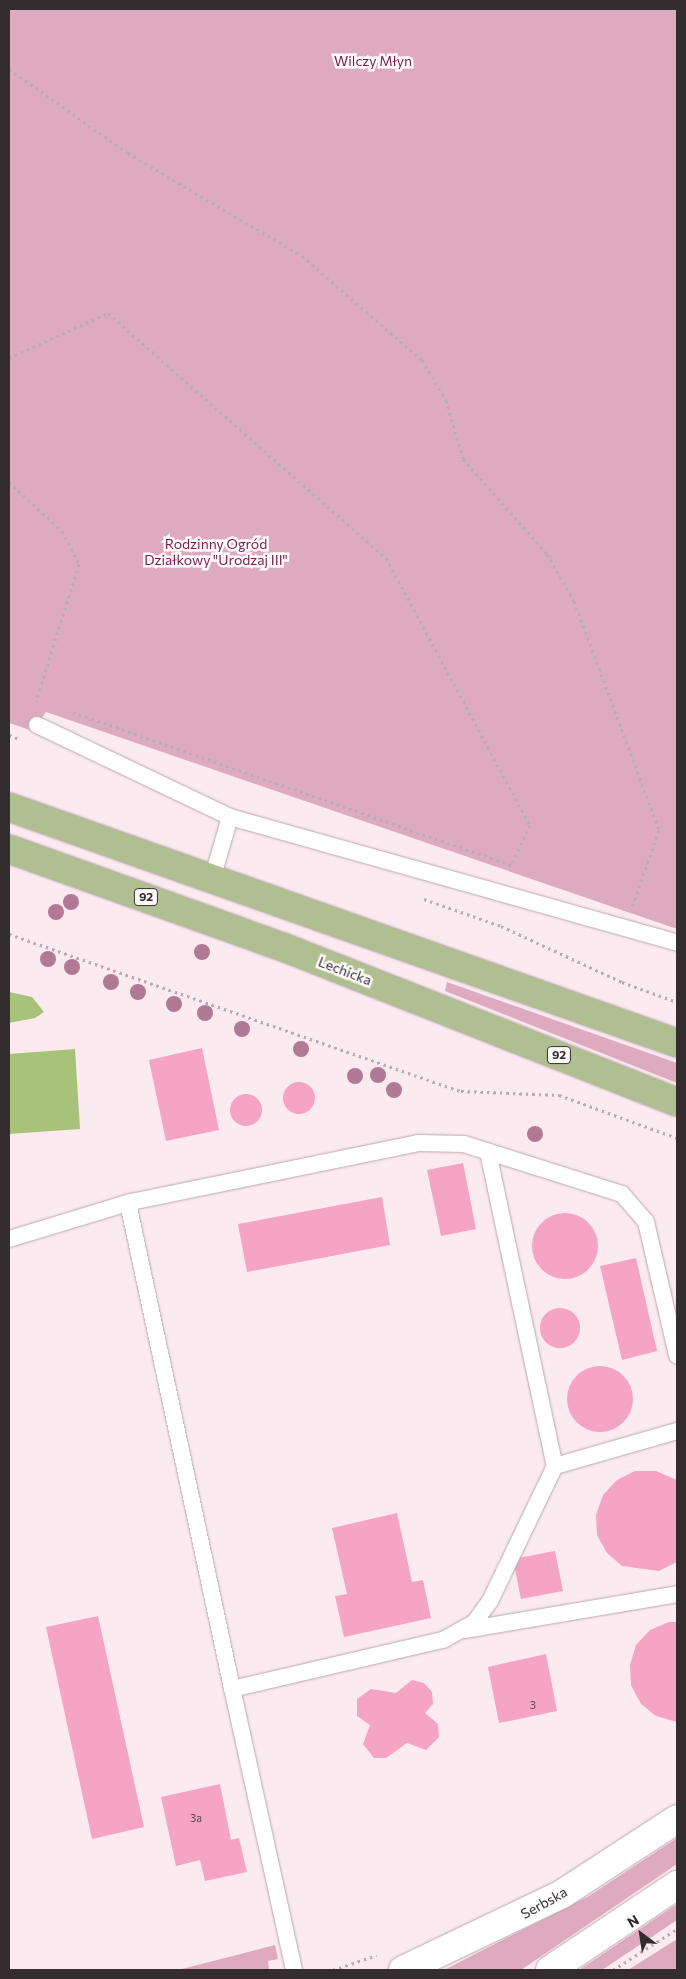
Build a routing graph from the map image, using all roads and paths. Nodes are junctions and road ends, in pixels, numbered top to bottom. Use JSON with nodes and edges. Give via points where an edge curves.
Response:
{"nodes":[{"id":1,"x":9,"y":68,"type":"edge"},
{"id":2,"x":9,"y":358,"type":"edge"},
{"id":3,"x":9,"y":482,"type":"edge"},
{"id":4,"x":44,"y":703,"type":"dead end"},
{"id":5,"x":63,"y":710,"type":"dead end"},
{"id":6,"x":37,"y":725,"type":"dead end"},
{"id":7,"x":9,"y":807,"type":"edge"},
{"id":8,"x":230,"y":817,"type":"junction"},
{"id":9,"x":9,"y":848,"type":"edge"},
{"id":10,"x":212,"y":879,"type":"junction"},
{"id":11,"x":625,"y":926,"type":"junction"},
{"id":12,"x":9,"y":934,"type":"edge"},
{"id":13,"x":677,"y":943,"type":"edge"},
{"id":14,"x":677,"y":1044,"type":"edge"},
{"id":15,"x":677,"y":1102,"type":"edge"},
{"id":16,"x":677,"y":1138,"type":"edge"},
{"id":17,"x":488,"y":1152,"type":"junction"},
{"id":18,"x":128,"y":1204,"type":"junction"},
{"id":19,"x":9,"y":1239,"type":"edge"},
{"id":20,"x":671,"y":1300,"type":"edge"},
{"id":21,"x":677,"y":1355,"type":"edge"},
{"id":22,"x":677,"y":1431,"type":"edge"},
{"id":23,"x":555,"y":1466,"type":"junction"},
{"id":24,"x":677,"y":1594,"type":"edge"},
{"id":25,"x":459,"y":1631,"type":"junction"},
{"id":26,"x":232,"y":1689,"type":"junction"},
{"id":27,"x":677,"y":1819,"type":"edge"},
{"id":28,"x":677,"y":1885,"type":"edge"},
{"id":29,"x":677,"y":1929,"type":"edge"},
{"id":30,"x":294,"y":1970,"type":"edge"},
{"id":31,"x":403,"y":1970,"type":"edge"},
{"id":32,"x":550,"y":1970,"type":"edge"},
{"id":33,"x":613,"y":1970,"type":"edge"}],
"edges":[{"from":1,"to":11,"type":"path","via":[[128,153],[302,256],[422,360],[446,400],[463,459],[548,554],[574,601],[659,830]]},
{"from":2,"to":5,"type":"path","via":[[108,313],[386,558],[530,825],[511,864]]},
{"from":3,"to":4,"type":"path","via":[[62,531],[78,564],[35,700]]},
{"from":6,"to":8,"type":"lane"},
{"from":7,"to":10,"type":"main road"},
{"from":8,"to":10,"type":"lane"},
{"from":8,"to":11,"type":"lane"},
{"from":9,"to":15,"type":"main road","name":"Lechicka","number":"92","via":[[282,947]]},
{"from":10,"to":14,"type":"main road"},
{"from":11,"to":13,"type":"lane"},
{"from":12,"to":16,"type":"path","via":[[462,1091],[559,1095]]},
{"from":17,"to":18,"type":"lane","via":[[464,1144],[418,1143]]},
{"from":17,"to":20,"type":"lane","via":[[622,1194],[646,1222]]},
{"from":17,"to":23,"type":"lane"},
{"from":18,"to":19,"type":"lane"},
{"from":18,"to":26,"type":"lane"},
{"from":20,"to":21,"type":"lane"},
{"from":22,"to":23,"type":"lane"},
{"from":23,"to":25,"type":"lane","via":[[490,1600],[474,1624]]},
{"from":24,"to":25,"type":"lane"},
{"from":25,"to":26,"type":"lane","via":[[443,1640]]},
{"from":26,"to":30,"type":"lane"},
{"from":27,"to":31,"type":"street","name":"Serbska","via":[[562,1894]]},
{"from":28,"to":32,"type":"street"},
{"from":29,"to":33,"type":"path"}]}
